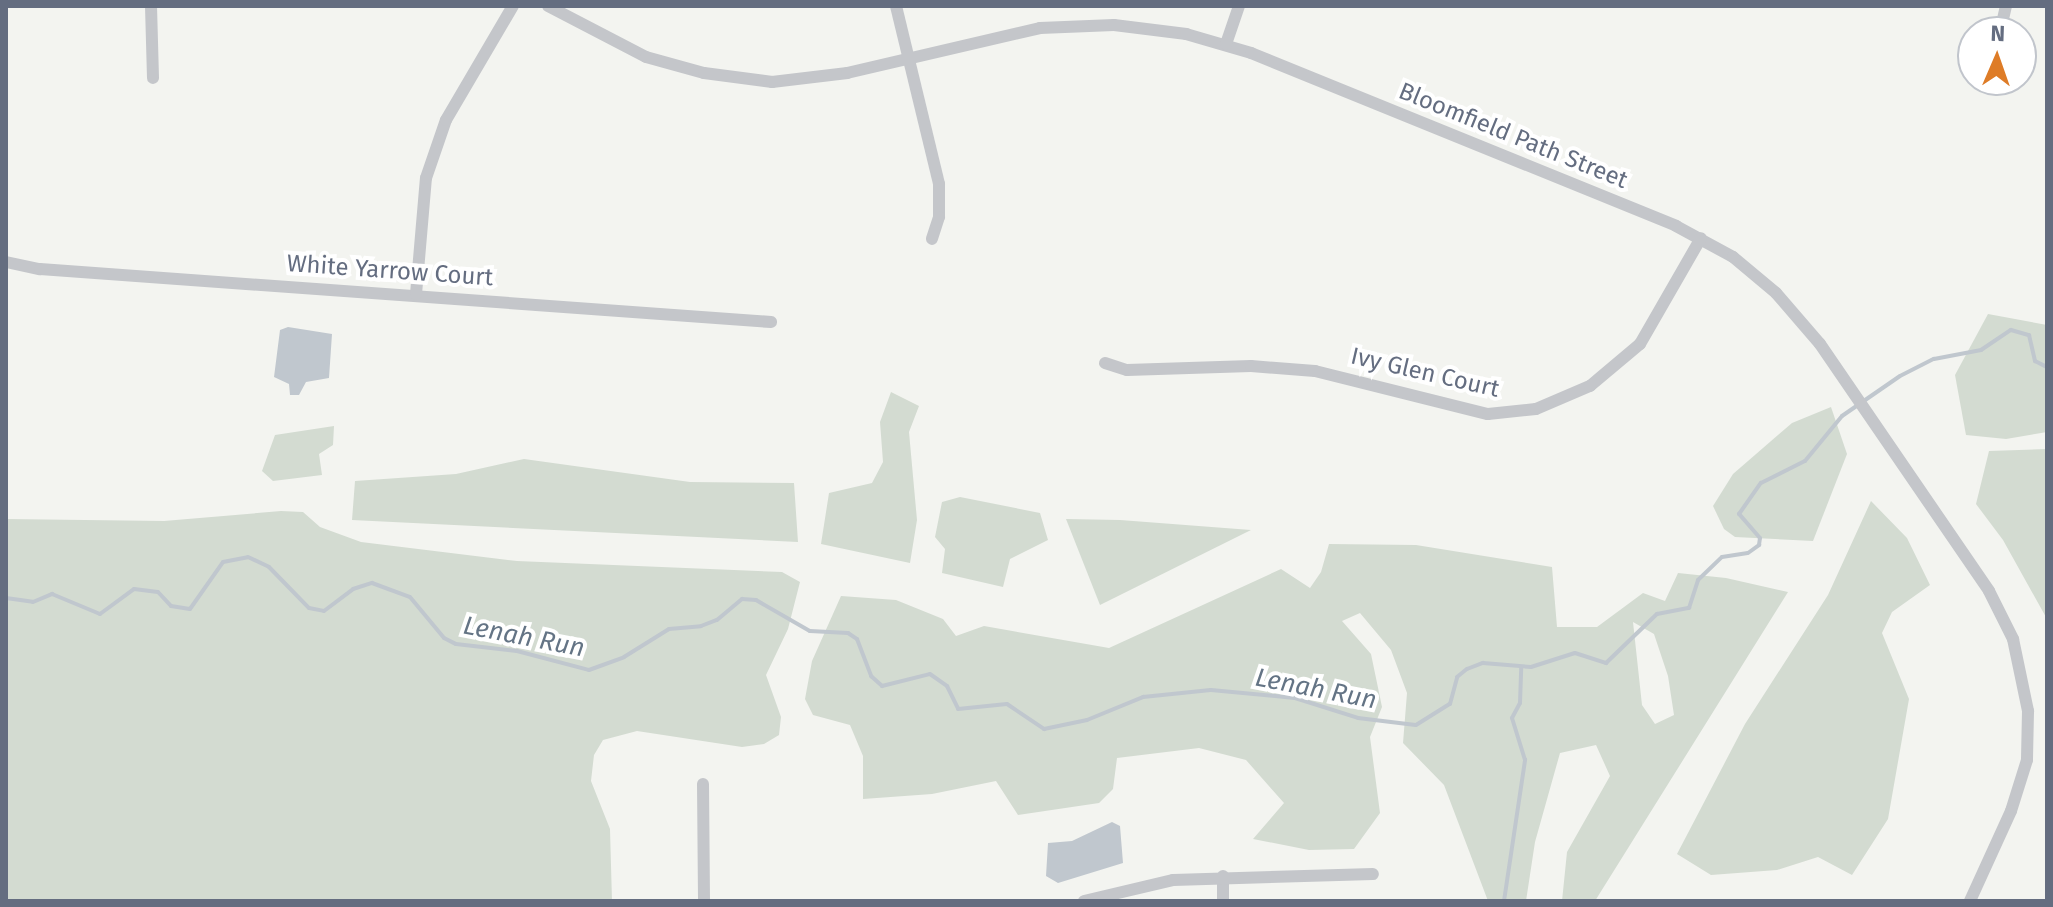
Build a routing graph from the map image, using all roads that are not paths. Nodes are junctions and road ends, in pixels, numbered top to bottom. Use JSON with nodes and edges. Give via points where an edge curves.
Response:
{"nodes":[{"id":1,"x":151,"y":6,"type":"edge"},
{"id":2,"x":513,"y":6,"type":"edge"},
{"id":3,"x":548,"y":6,"type":"edge"},
{"id":4,"x":896,"y":6,"type":"edge"},
{"id":5,"x":1239,"y":6,"type":"edge"},
{"id":6,"x":1226,"y":44,"type":"junction"},
{"id":7,"x":909,"y":59,"type":"junction"},
{"id":8,"x":153,"y":78,"type":"dead end"},
{"id":9,"x":1701,"y":238,"type":"junction"},
{"id":10,"x":932,"y":239,"type":"dead end"},
{"id":11,"x":6,"y":262,"type":"edge"},
{"id":12,"x":416,"y":294,"type":"junction"},
{"id":13,"x":771,"y":322,"type":"dead end"},
{"id":14,"x":1105,"y":363,"type":"dead end"},
{"id":15,"x":703,"y":784,"type":"dead end"},
{"id":16,"x":1373,"y":874,"type":"dead end"},
{"id":17,"x":1223,"y":876,"type":"junction"},
{"id":18,"x":704,"y":901,"type":"edge"},
{"id":19,"x":1084,"y":901,"type":"edge"},
{"id":20,"x":1223,"y":901,"type":"edge"},
{"id":21,"x":1970,"y":901,"type":"edge"}],
"edges":[{"from":1,"to":8,"type":"street"},
{"from":2,"to":12,"type":"street","via":[[441,134],[426,178]]},
{"from":3,"to":7,"type":"street","name":"Bloomfield Path Street","via":[[646,57],[739,79],[810,79]]},
{"from":4,"to":7,"type":"street"},
{"from":5,"to":6,"type":"street"},
{"from":6,"to":7,"type":"street","name":"Bloomfield Path Street","via":[[1141,27],[1080,25],[991,38]]},
{"from":6,"to":9,"type":"street","name":"Bloomfield Path Street"},
{"from":7,"to":10,"type":"street","via":[[939,184],[939,217]]},
{"from":9,"to":14,"type":"street","name":"Ivy Glen Court","via":[[1640,344],[1590,386],[1536,409],[1488,414],[1315,371],[1251,366],[1127,370]]},
{"from":9,"to":21,"type":"street","name":"Bloomfield Path Street","via":[[1776,293],[1844,379],[1989,591],[2013,639],[2025,685],[2028,743],[2023,778]]},
{"from":11,"to":12,"type":"street","name":"White Yarrow Court","via":[[40,269]]},
{"from":12,"to":13,"type":"street","name":"White Yarrow Court"},
{"from":15,"to":18,"type":"street"},
{"from":16,"to":17,"type":"street"},
{"from":17,"to":19,"type":"street","via":[[1173,880]]},
{"from":17,"to":20,"type":"street"}]}
